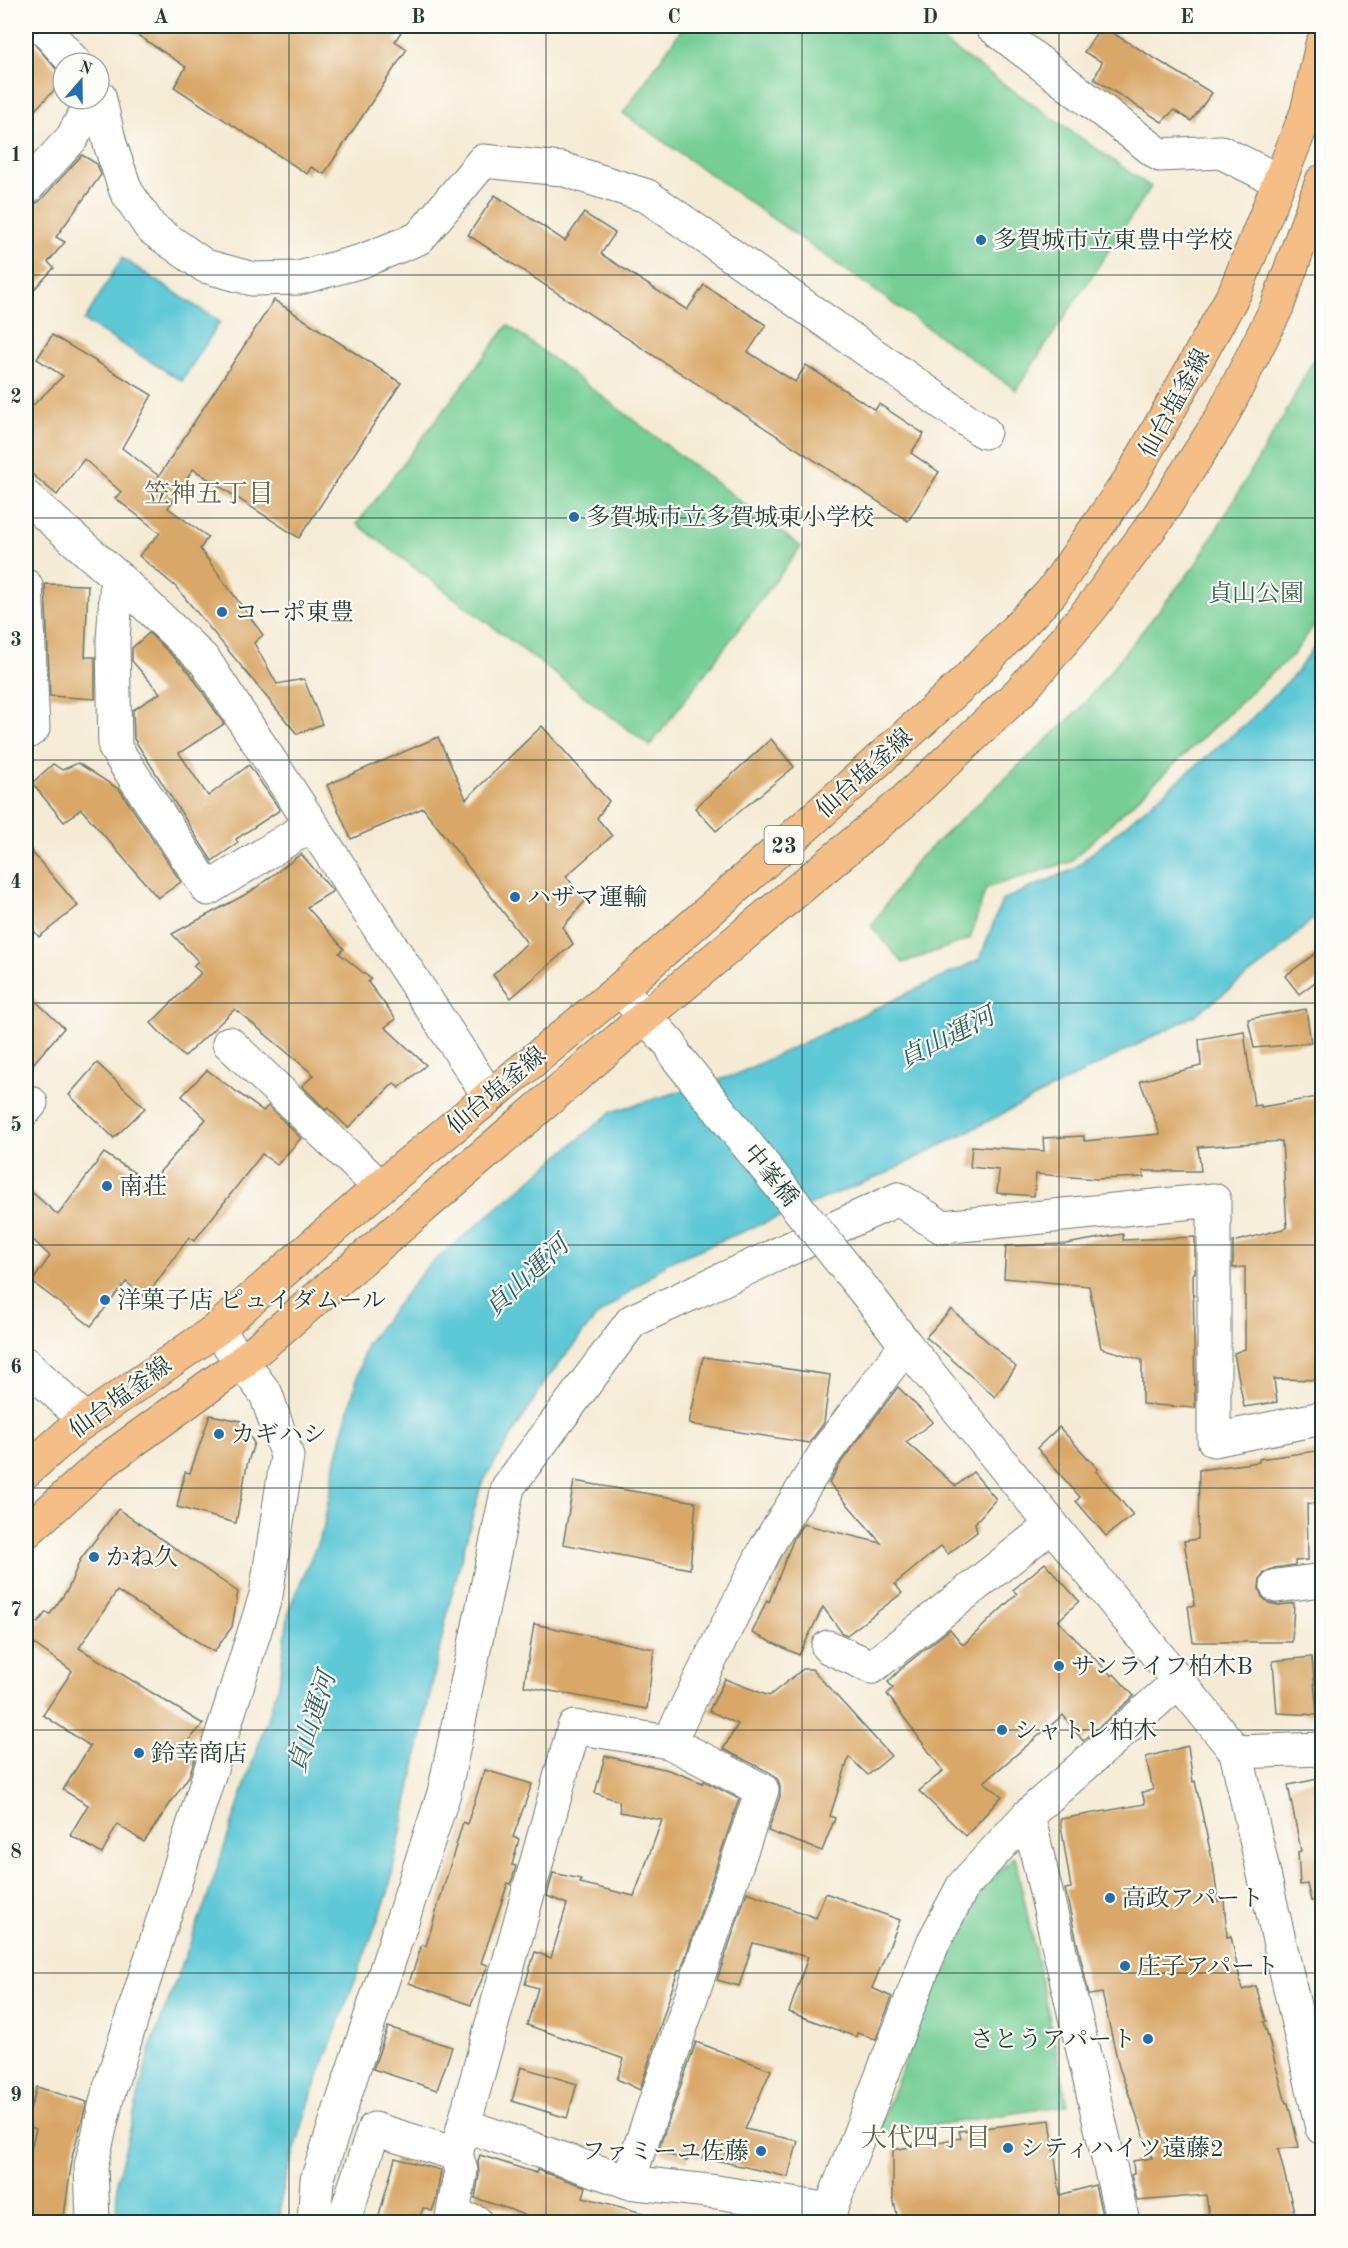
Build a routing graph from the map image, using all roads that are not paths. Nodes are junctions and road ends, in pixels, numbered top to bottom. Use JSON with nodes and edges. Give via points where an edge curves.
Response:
{"nodes":[{"id":1,"x":42,"y":26,"type":"edge"},
{"id":2,"x":992,"y":26,"type":"edge"},
{"id":3,"x":1323,"y":44,"type":"edge"},
{"id":4,"x":64,"y":51,"type":"edge"},
{"id":5,"x":87,"y":111,"type":"edge"},
{"id":6,"x":102,"y":111,"type":"edge"},
{"id":7,"x":1279,"y":181,"type":"junction"},
{"id":8,"x":1323,"y":181,"type":"edge"},
{"id":9,"x":26,"y":188,"type":"edge"},
{"id":10,"x":984,"y":432,"type":"dead end"},
{"id":11,"x":26,"y":497,"type":"edge"},
{"id":12,"x":117,"y":577,"type":"junction"},
{"id":13,"x":26,"y":586,"type":"edge"},
{"id":14,"x":26,"y":733,"type":"edge"},
{"id":15,"x":311,"y":825,"type":"junction"},
{"id":16,"x":620,"y":989,"type":"junction"},
{"id":17,"x":645,"y":1017,"type":"junction"},
{"id":18,"x":229,"y":1043,"type":"dead end"},
{"id":19,"x":489,"y":1096,"type":"junction"},
{"id":20,"x":380,"y":1187,"type":"junction"},
{"id":21,"x":217,"y":1329,"type":"junction"},
{"id":22,"x":906,"y":1345,"type":"junction"},
{"id":23,"x":242,"y":1363,"type":"junction"},
{"id":24,"x":26,"y":1364,"type":"edge"},
{"id":25,"x":1323,"y":1418,"type":"edge"},
{"id":26,"x":85,"y":1420,"type":"junction"},
{"id":27,"x":26,"y":1471,"type":"edge"},
{"id":28,"x":1052,"y":1525,"type":"junction"},
{"id":29,"x":26,"y":1532,"type":"edge"},
{"id":30,"x":1323,"y":1580,"type":"edge"},
{"id":31,"x":1277,"y":1586,"type":"dead end"},
{"id":32,"x":828,"y":1647,"type":"dead end"},
{"id":33,"x":1179,"y":1681,"type":"junction"},
{"id":34,"x":669,"y":1742,"type":"junction"},
{"id":35,"x":1323,"y":1749,"type":"edge"},
{"id":36,"x":1236,"y":1752,"type":"junction"},
{"id":37,"x":1028,"y":1815,"type":"junction"},
{"id":38,"x":1316,"y":2072,"type":"edge"},
{"id":39,"x":1323,"y":2128,"type":"edge"},
{"id":40,"x":460,"y":2139,"type":"junction"},
{"id":41,"x":628,"y":2182,"type":"junction"},
{"id":42,"x":830,"y":2216,"type":"edge"},
{"id":43,"x":93,"y":2223,"type":"edge"},
{"id":44,"x":314,"y":2223,"type":"edge"},
{"id":45,"x":342,"y":2223,"type":"edge"},
{"id":46,"x":476,"y":2223,"type":"edge"},
{"id":47,"x":1123,"y":2223,"type":"edge"}],
"edges":[{"from":1,"to":4,"type":"street"},
{"from":2,"to":7,"type":"street","via":[[1160,155],[1221,152]]},
{"from":3,"to":7,"type":"main road","name":"仙台塩釜線","number":"23","via":[[1307,112]]},
{"from":5,"to":9,"type":"street","via":[[72,138]]},
{"from":6,"to":10,"type":"street","via":[[126,190],[151,228],[205,266],[253,279],[299,278],[330,270],[419,238],[483,161],[562,169],[647,196]]},
{"from":7,"to":16,"type":"main road","name":"仙台塩釜線","number":"23","via":[[1235,292],[1185,385],[1131,478],[1051,593],[965,682]]},
{"from":8,"to":17,"type":"main road","name":"仙台塩釜線","number":"23","via":[[1277,307],[1221,419],[1156,520],[1092,607],[1020,692],[902,804]]},
{"from":11,"to":12,"type":"street"},
{"from":12,"to":15,"type":"street","via":[[205,661]]},
{"from":12,"to":15,"type":"street","via":[[113,641],[115,748],[208,889]]},
{"from":13,"to":14,"type":"street","via":[[33,729]]},
{"from":15,"to":19,"type":"street"},
{"from":16,"to":17,"type":"street","name":"中峯橋"},
{"from":16,"to":19,"type":"main road","name":"仙台塩釜線","number":"23"},
{"from":17,"to":22,"type":"street","name":"中峯橋","bridge":true},
{"from":17,"to":23,"type":"main road","name":"仙台塩釜線","number":"23"},
{"from":18,"to":20,"type":"street"},
{"from":19,"to":20,"type":"main road","name":"仙台塩釜線","number":"23"},
{"from":20,"to":21,"type":"main road","name":"仙台塩釜線","number":"23"},
{"from":21,"to":23,"type":"street"},
{"from":21,"to":26,"type":"main road","name":"仙台塩釜線","number":"23"},
{"from":22,"to":28,"type":"street","name":"中峯橋"},
{"from":22,"to":34,"type":"street","via":[[827,1450],[767,1546]]},
{"from":23,"to":29,"type":"main road","name":"仙台塩釜線","number":"23","via":[[104,1462]]},
{"from":23,"to":43,"type":"street","via":[[266,1394],[287,1456],[266,1595],[108,2094],[91,2166]]},
{"from":24,"to":26,"type":"street"},
{"from":25,"to":44,"type":"street","via":[[1214,1440],[1214,1200],[942,1227],[898,1199],[632,1321],[508,1487],[444,1793],[317,2180]]},
{"from":26,"to":27,"type":"main road","name":"仙台塩釜線","number":"23"},
{"from":28,"to":32,"type":"street","via":[[872,1667]]},
{"from":28,"to":33,"type":"street","name":"中峯橋"},
{"from":30,"to":31,"type":"street"},
{"from":33,"to":36,"type":"street","name":"中峯橋"},
{"from":33,"to":37,"type":"street"},
{"from":34,"to":40,"type":"street","via":[[574,1727]]},
{"from":34,"to":41,"type":"street","via":[[762,1790]]},
{"from":35,"to":36,"type":"street"},
{"from":36,"to":38,"type":"street"},
{"from":37,"to":42,"type":"street","via":[[963,1886],[933,1943]]},
{"from":37,"to":47,"type":"street"},
{"from":38,"to":39,"type":"street"},
{"from":40,"to":41,"type":"street"},
{"from":40,"to":45,"type":"street","via":[[374,2130]]},
{"from":40,"to":46,"type":"street","via":[[461,2171],[452,2217]]},
{"from":41,"to":42,"type":"street","via":[[717,2192]]}]}
